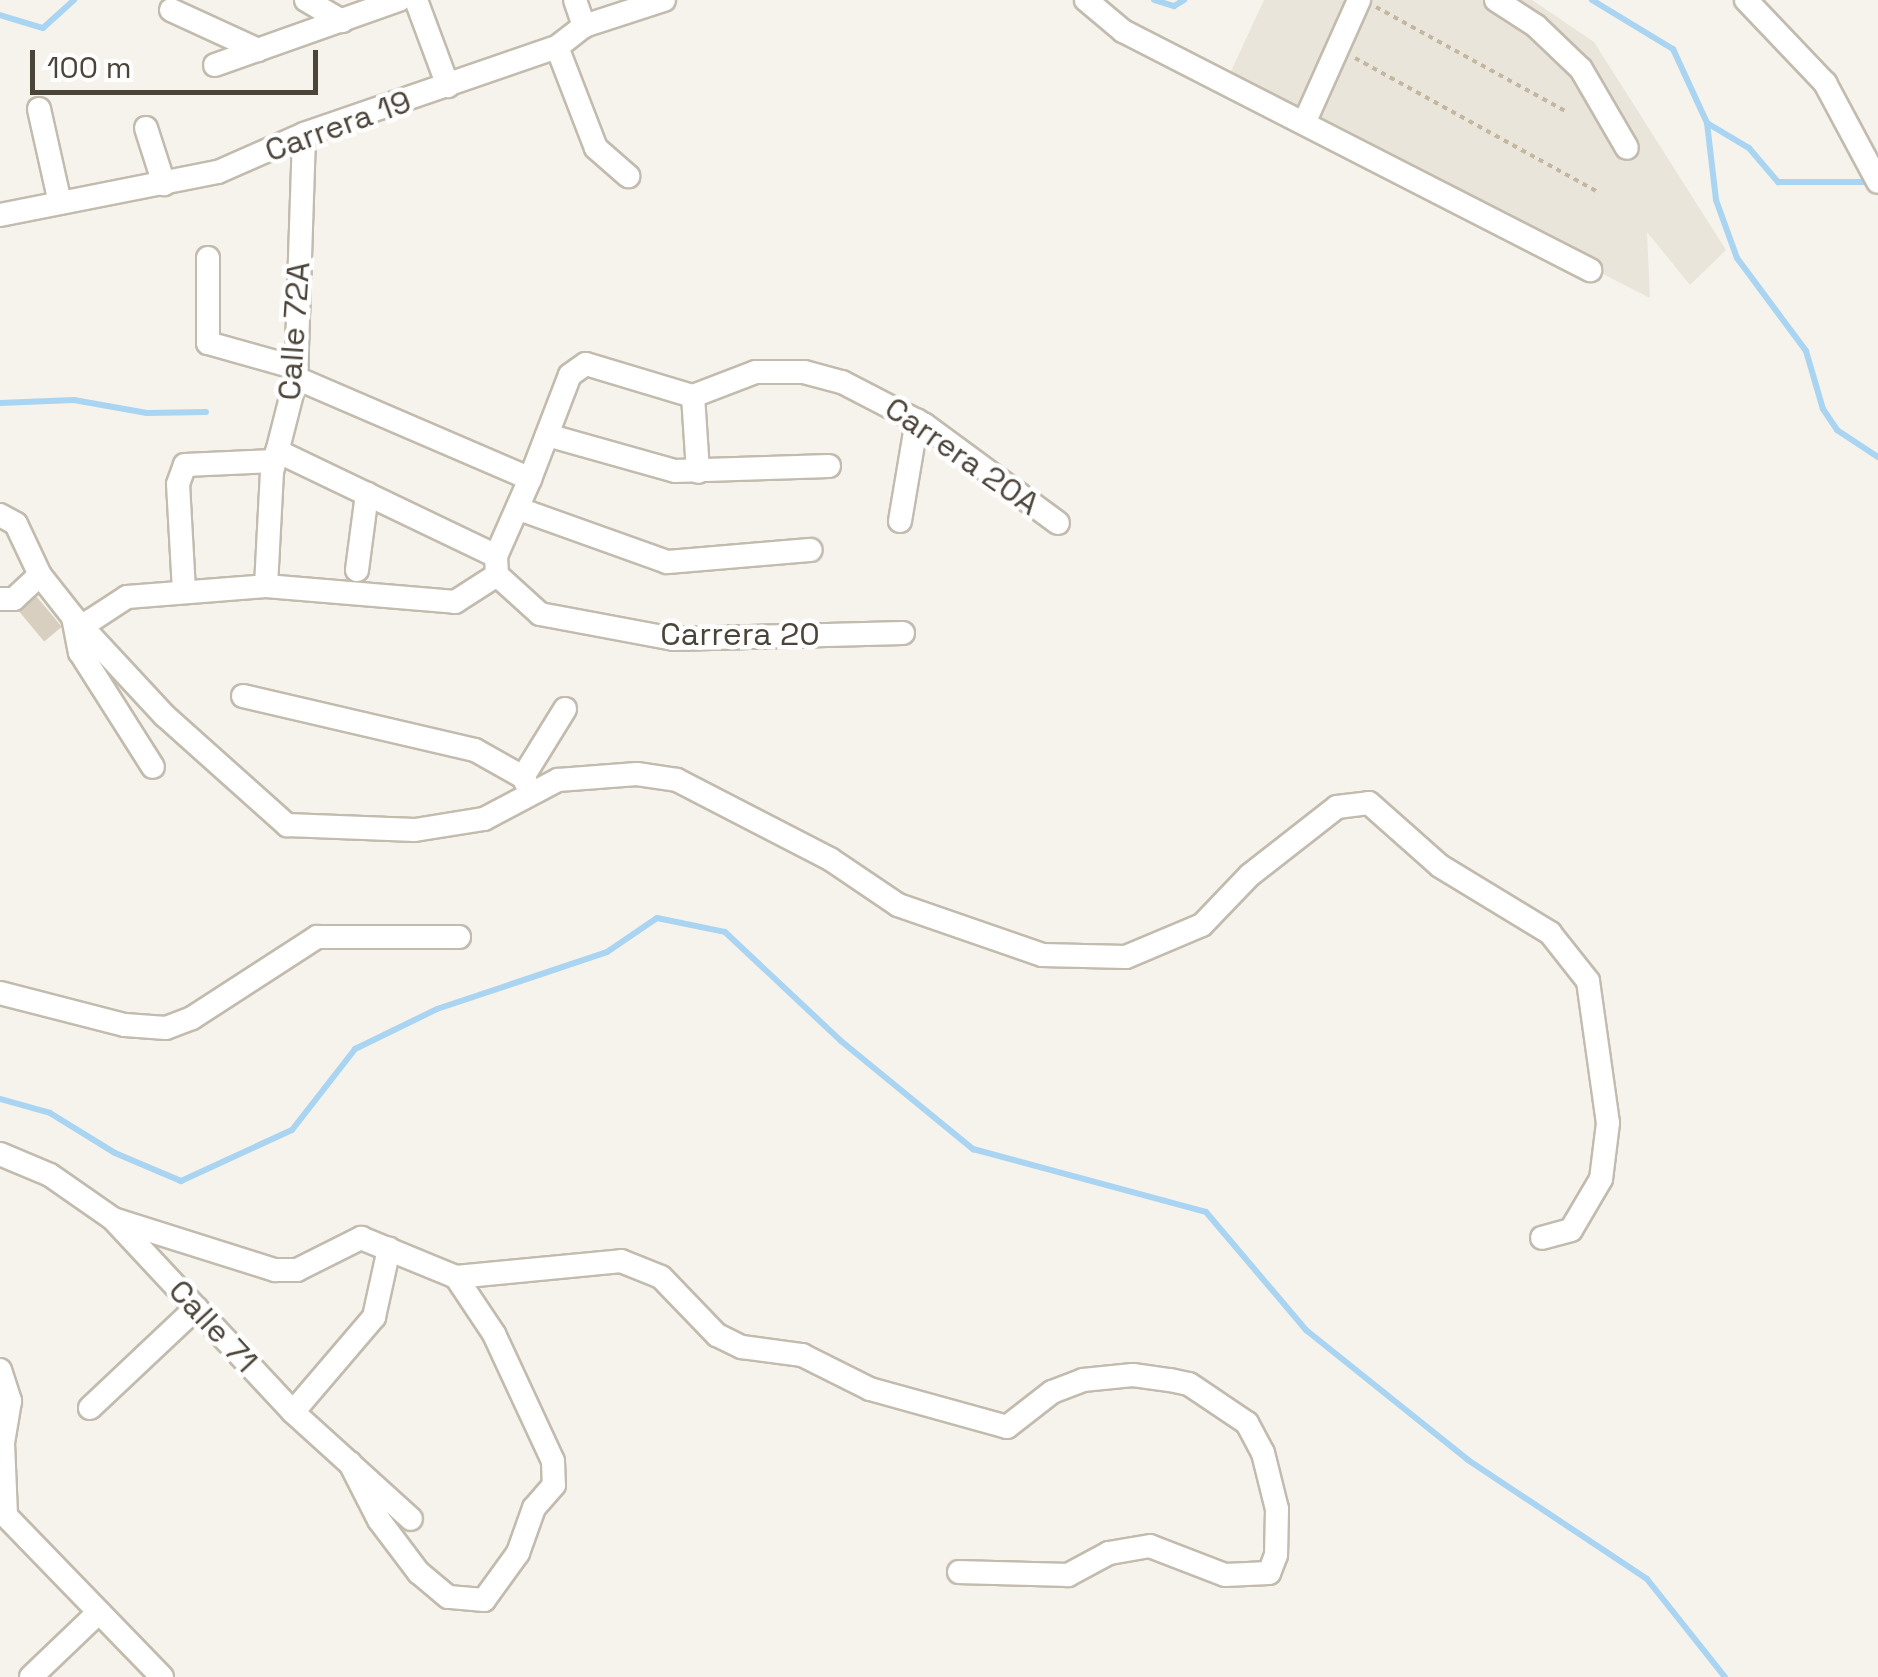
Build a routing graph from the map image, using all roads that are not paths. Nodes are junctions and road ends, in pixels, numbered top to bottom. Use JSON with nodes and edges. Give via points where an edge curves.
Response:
{"nodes":[{"id":1,"x":306,"y":0,"type":"edge"},
{"id":2,"x":399,"y":0,"type":"edge"},
{"id":3,"x":416,"y":0,"type":"edge"},
{"id":4,"x":575,"y":0,"type":"edge"},
{"id":5,"x":664,"y":0,"type":"edge"},
{"id":6,"x":1086,"y":0,"type":"edge"},
{"id":7,"x":1361,"y":0,"type":"edge"},
{"id":8,"x":1496,"y":0,"type":"edge"},
{"id":9,"x":1746,"y":0,"type":"edge"},
{"id":10,"x":171,"y":10,"type":"dead end"},
{"id":11,"x":342,"y":21,"type":"junction"},
{"id":12,"x":584,"y":26,"type":"junction"},
{"id":13,"x":557,"y":47,"type":"junction"},
{"id":14,"x":258,"y":50,"type":"junction"},
{"id":15,"x":215,"y":65,"type":"dead end"},
{"id":16,"x":448,"y":86,"type":"junction"},
{"id":17,"x":40,"y":110,"type":"dead end"},
{"id":18,"x":1305,"y":121,"type":"junction"},
{"id":19,"x":146,"y":128,"type":"dead end"},
{"id":20,"x":304,"y":134,"type":"junction"},
{"id":21,"x":1627,"y":148,"type":"dead end"},
{"id":22,"x":628,"y":176,"type":"dead end"},
{"id":23,"x":1878,"y":182,"type":"edge"},
{"id":24,"x":164,"y":184,"type":"junction"},
{"id":25,"x":60,"y":203,"type":"junction"},
{"id":26,"x":0,"y":214,"type":"edge"},
{"id":27,"x":208,"y":258,"type":"dead end"},
{"id":28,"x":1590,"y":270,"type":"dead end"},
{"id":29,"x":297,"y":373,"type":"junction"},
{"id":30,"x":693,"y":396,"type":"junction"},
{"id":31,"x":917,"y":420,"type":"junction"},
{"id":32,"x":547,"y":434,"type":"junction"},
{"id":33,"x":276,"y":456,"type":"junction"},
{"id":34,"x":829,"y":466,"type":"dead end"},
{"id":35,"x":698,"y":472,"type":"junction"},
{"id":36,"x":530,"y":479,"type":"junction"},
{"id":37,"x":366,"y":494,"type":"junction"},
{"id":38,"x":519,"y":509,"type":"junction"},
{"id":39,"x":0,"y":514,"type":"edge"},
{"id":40,"x":900,"y":521,"type":"dead end"},
{"id":41,"x":1058,"y":523,"type":"dead end"},
{"id":42,"x":810,"y":550,"type":"dead end"},
{"id":43,"x":497,"y":565,"type":"junction"},
{"id":44,"x":357,"y":570,"type":"dead end"},
{"id":45,"x":40,"y":574,"type":"junction"},
{"id":46,"x":266,"y":586,"type":"junction"},
{"id":47,"x":184,"y":592,"type":"junction"},
{"id":48,"x":0,"y":600,"type":"edge"},
{"id":49,"x":79,"y":621,"type":"junction"},
{"id":50,"x":903,"y":633,"type":"dead end"},
{"id":51,"x":243,"y":696,"type":"dead end"},
{"id":52,"x":566,"y":709,"type":"dead end"},
{"id":53,"x":153,"y":766,"type":"dead end"},
{"id":54,"x":526,"y":784,"type":"junction"},
{"id":55,"x":459,"y":937,"type":"dead end"},
{"id":56,"x":0,"y":992,"type":"edge"},
{"id":57,"x":0,"y":1154,"type":"edge"},
{"id":58,"x":113,"y":1220,"type":"junction"},
{"id":59,"x":1542,"y":1238,"type":"dead end"},
{"id":60,"x":388,"y":1249,"type":"junction"},
{"id":61,"x":456,"y":1278,"type":"junction"},
{"id":62,"x":196,"y":1308,"type":"junction"},
{"id":63,"x":3,"y":1379,"type":"edge"},
{"id":64,"x":90,"y":1408,"type":"dead end"},
{"id":65,"x":293,"y":1412,"type":"junction"},
{"id":66,"x":350,"y":1464,"type":"junction"},
{"id":67,"x":2,"y":1482,"type":"edge"},
{"id":68,"x":3,"y":1519,"type":"edge"},
{"id":69,"x":411,"y":1519,"type":"dead end"},
{"id":70,"x":959,"y":1572,"type":"dead end"},
{"id":71,"x":100,"y":1612,"type":"junction"},
{"id":72,"x":152,"y":1674,"type":"edge"},
{"id":73,"x":32,"y":1677,"type":"edge"}],
"edges":[{"from":1,"to":11,"type":"street"},
{"from":2,"to":11,"type":"street"},
{"from":3,"to":16,"type":"street"},
{"from":4,"to":12,"type":"street"},
{"from":5,"to":12,"type":"street","name":"Carrera 19"},
{"from":6,"to":18,"type":"street","via":[[1123,31]]},
{"from":7,"to":18,"type":"street"},
{"from":8,"to":21,"type":"street","via":[[1536,26],[1581,69]]},
{"from":9,"to":23,"type":"street","via":[[1825,83]]},
{"from":10,"to":14,"type":"street"},
{"from":11,"to":14,"type":"street"},
{"from":12,"to":13,"type":"street","name":"Carrera 19"},
{"from":13,"to":16,"type":"street","name":"Carrera 19"},
{"from":13,"to":22,"type":"street","via":[[596,148]]},
{"from":14,"to":15,"type":"street"},
{"from":16,"to":20,"type":"street","name":"Carrera 19"},
{"from":17,"to":25,"type":"street"},
{"from":18,"to":28,"type":"street"},
{"from":19,"to":24,"type":"street"},
{"from":20,"to":24,"type":"street","name":"Carrera 19","via":[[218,172]]},
{"from":20,"to":29,"type":"street","name":"Calle 72A"},
{"from":24,"to":25,"type":"street","name":"Carrera 19"},
{"from":25,"to":26,"type":"street","name":"Carrera 19"},
{"from":27,"to":29,"type":"street","via":[[208,344]]},
{"from":29,"to":33,"type":"street","name":"Calle 72A"},
{"from":29,"to":36,"type":"street"},
{"from":30,"to":31,"type":"street","name":"Carrera 20A","via":[[756,372],[804,372],[842,382]]},
{"from":30,"to":32,"type":"street","via":[[586,364],[570,375]]},
{"from":30,"to":35,"type":"street"},
{"from":31,"to":40,"type":"street"},
{"from":31,"to":41,"type":"street","name":"Carrera 20A"},
{"from":32,"to":35,"type":"street","via":[[649,467]]},
{"from":32,"to":36,"type":"street"},
{"from":33,"to":37,"type":"street","name":"Carrera 20"},
{"from":33,"to":46,"type":"street","name":"Calle 72A"},
{"from":33,"to":47,"type":"street","via":[[185,464],[178,484]]},
{"from":34,"to":35,"type":"street"},
{"from":36,"to":38,"type":"street"},
{"from":37,"to":43,"type":"street","name":"Carrera 20"},
{"from":37,"to":44,"type":"street"},
{"from":38,"to":42,"type":"street","via":[[668,562]]},
{"from":38,"to":43,"type":"street"},
{"from":39,"to":45,"type":"street","via":[[16,524]]},
{"from":43,"to":46,"type":"street","via":[[455,602]]},
{"from":43,"to":50,"type":"street","name":"Carrera 20","via":[[540,614],[674,639]]},
{"from":45,"to":48,"type":"street","via":[[14,599]]},
{"from":45,"to":49,"type":"street"},
{"from":46,"to":47,"type":"street"},
{"from":47,"to":49,"type":"street","via":[[127,597]]},
{"from":49,"to":53,"type":"street","via":[[80,652]]},
{"from":49,"to":54,"type":"street","via":[[164,716],[287,825],[414,830],[484,819]]},
{"from":51,"to":54,"type":"street","via":[[476,750]]},
{"from":52,"to":54,"type":"street"},
{"from":54,"to":59,"type":"street","via":[[617,775],[677,780],[830,859],[898,905],[1042,955],[1126,957],[1202,925],[1250,875],[1337,807],[1369,803],[1440,866],[1550,932],[1588,982],[1608,1124],[1602,1179],[1570,1230]]},
{"from":55,"to":56,"type":"street","via":[[317,937],[166,1028]]},
{"from":57,"to":58,"type":"street","name":"Calle 71","via":[[50,1175]]},
{"from":58,"to":60,"type":"street","via":[[275,1270],[297,1270],[347,1240]]},
{"from":58,"to":62,"type":"street","name":"Calle 71"},
{"from":60,"to":61,"type":"street"},
{"from":60,"to":65,"type":"street","via":[[374,1317]]},
{"from":61,"to":66,"type":"street","via":[[481,1310],[553,1461],[554,1485],[534,1508],[502,1580],[484,1600],[463,1602],[433,1587],[389,1535]]},
{"from":61,"to":70,"type":"street","via":[[621,1261],[661,1277],[716,1335],[742,1347],[802,1356],[870,1389],[1007,1427],[1052,1392],[1084,1380],[1133,1374],[1189,1384],[1246,1423],[1263,1454],[1278,1522],[1269,1573],[1225,1575],[1150,1546],[1108,1553],[1068,1575]]},
{"from":62,"to":64,"type":"street"},
{"from":62,"to":65,"type":"street","name":"Calle 71"},
{"from":63,"to":67,"type":"street"},
{"from":65,"to":66,"type":"street","name":"Calle 71"},
{"from":66,"to":69,"type":"street","name":"Calle 71"},
{"from":67,"to":68,"type":"street"},
{"from":68,"to":71,"type":"street"},
{"from":71,"to":72,"type":"street"},
{"from":71,"to":73,"type":"street"}]}
